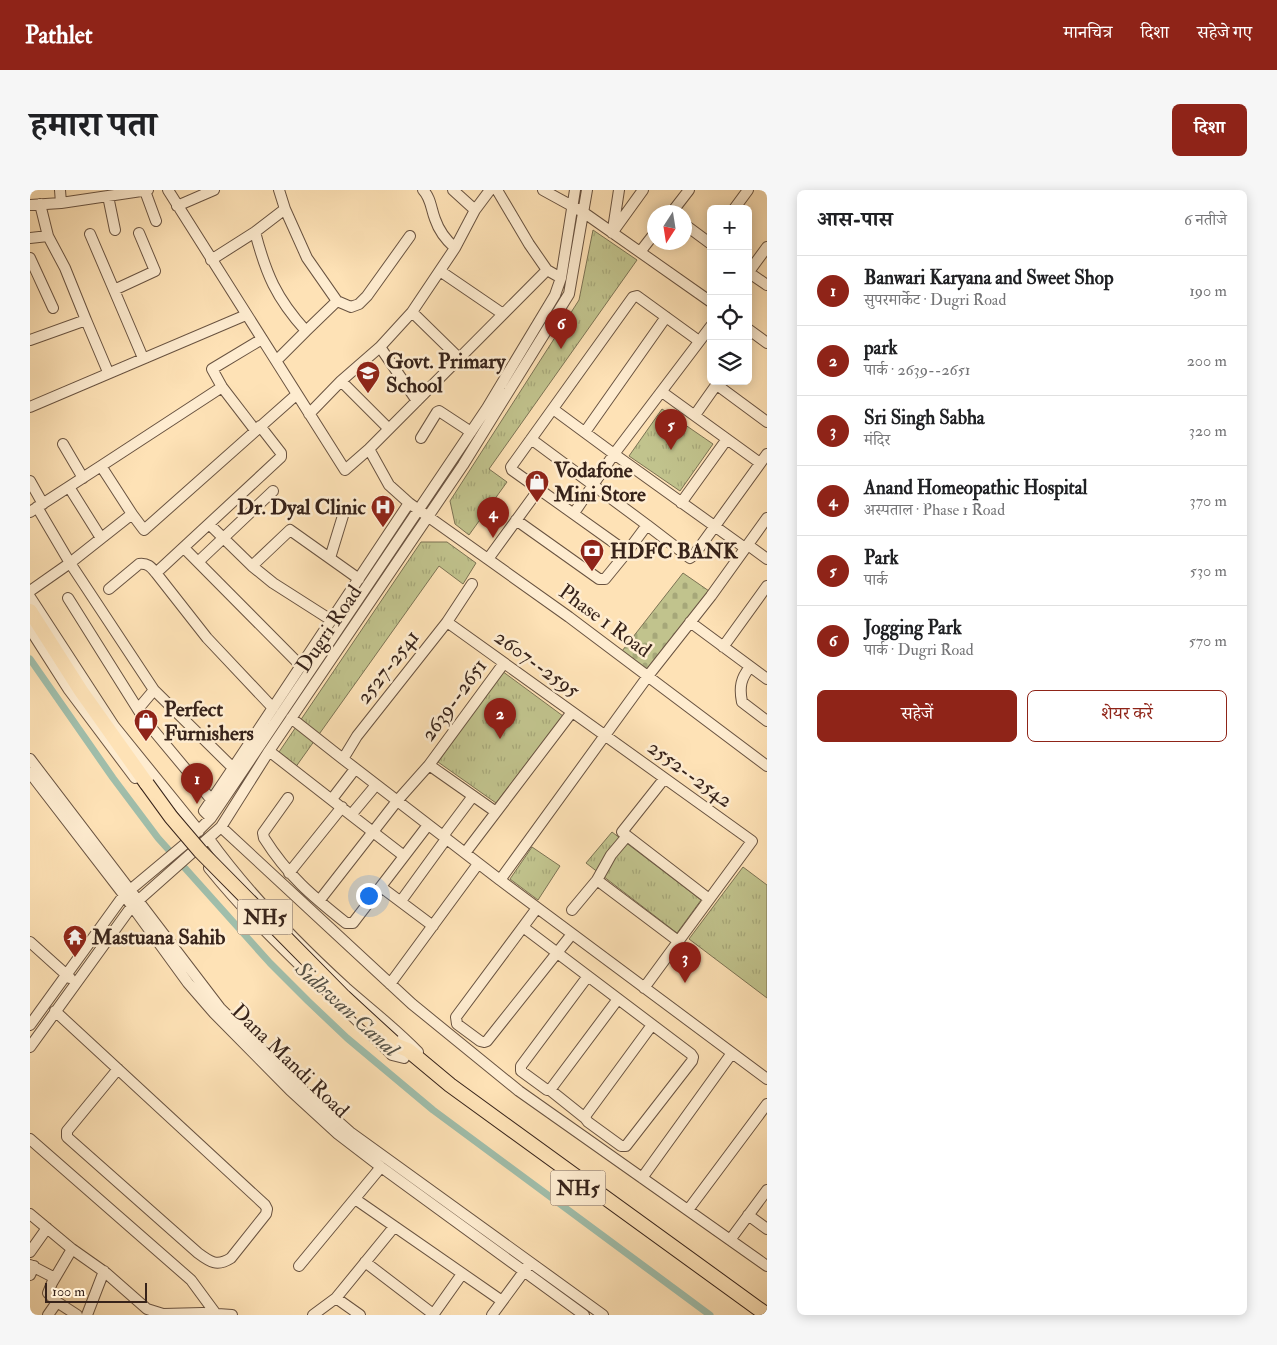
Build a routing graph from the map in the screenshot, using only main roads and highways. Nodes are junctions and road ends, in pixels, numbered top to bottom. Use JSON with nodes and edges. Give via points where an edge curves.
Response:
{"nodes":[{"id":1,"x":30,"y":612,"type":"edge"},
{"id":2,"x":394,"y":1044,"type":"junction"},
{"id":3,"x":754,"y":1315,"type":"edge"},
{"id":4,"x":766,"y":1315,"type":"edge"}],
"edges":[{"from":1,"to":2,"type":"highway","number":"NH5","bridge":true,"via":[[171,817],[200,851]]},
{"from":2,"to":3,"type":"highway","number":"NH5","via":[[404,1058],[446,1091]]},
{"from":2,"to":4,"type":"highway","number":"NH5","via":[[408,1050],[450,1085]]}]}
